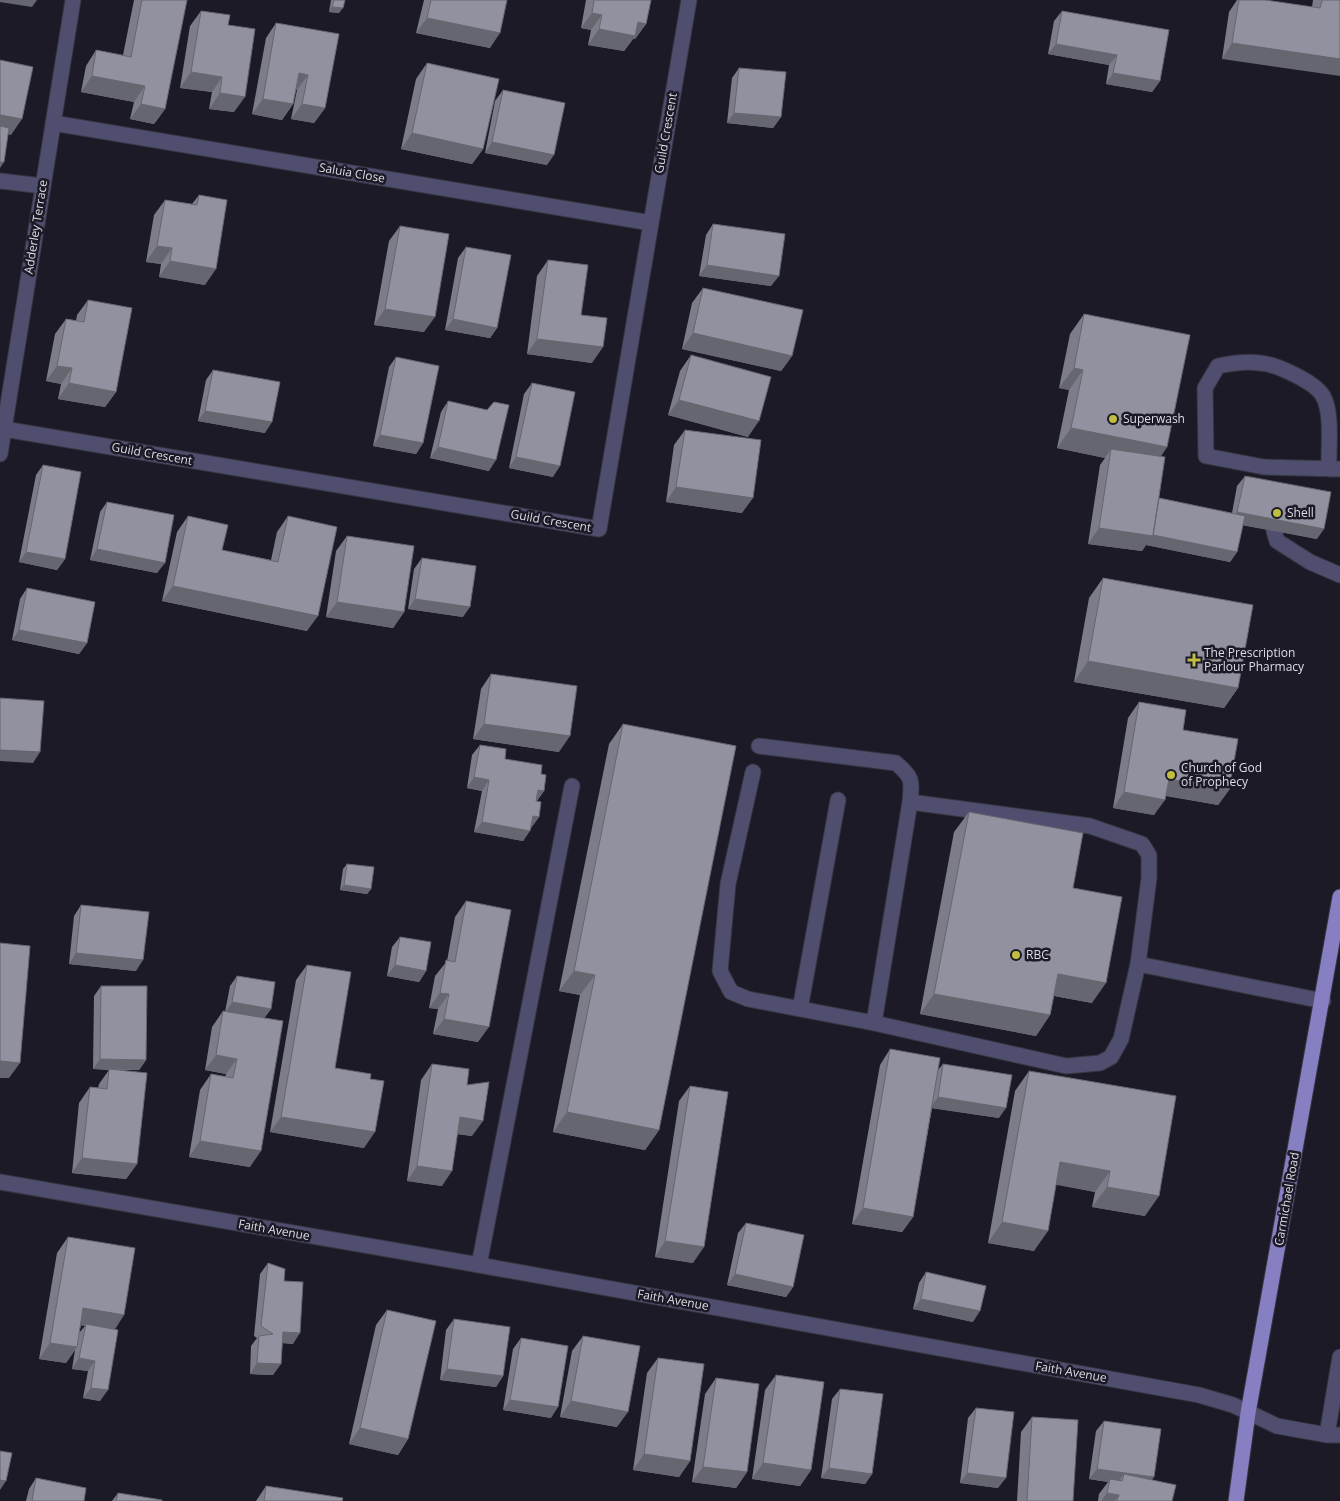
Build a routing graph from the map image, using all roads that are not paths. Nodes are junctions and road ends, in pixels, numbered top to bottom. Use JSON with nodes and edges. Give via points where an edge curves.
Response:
{"nodes":[{"id":1,"x":73,"y":0,"type":"edge"},
{"id":2,"x":688,"y":0,"type":"edge"},
{"id":3,"x":53,"y":123,"type":"junction"},
{"id":4,"x":0,"y":181,"type":"edge"},
{"id":5,"x":43,"y":186,"type":"junction"},
{"id":6,"x":651,"y":223,"type":"junction"},
{"id":7,"x":4,"y":430,"type":"junction"},
{"id":8,"x":0,"y":449,"type":"edge"},
{"id":9,"x":1264,"y":467,"type":"junction"},
{"id":10,"x":1334,"y":469,"type":"edge"},
{"id":11,"x":1270,"y":484,"type":"edge"},
{"id":12,"x":1274,"y":531,"type":"edge"},
{"id":13,"x":1340,"y":575,"type":"edge"},
{"id":14,"x":759,"y":746,"type":"dead end"},
{"id":15,"x":753,"y":772,"type":"dead end"},
{"id":16,"x":572,"y":786,"type":"dead end"},
{"id":17,"x":838,"y":800,"type":"dead end"},
{"id":18,"x":910,"y":802,"type":"junction"},
{"id":19,"x":1340,"y":898,"type":"edge"},
{"id":20,"x":1138,"y":964,"type":"junction"},
{"id":21,"x":1323,"y":1001,"type":"junction"},
{"id":22,"x":800,"y":1009,"type":"junction"},
{"id":23,"x":874,"y":1023,"type":"junction"},
{"id":24,"x":0,"y":1182,"type":"edge"},
{"id":25,"x":479,"y":1266,"type":"junction"},
{"id":26,"x":1340,"y":1357,"type":"edge"},
{"id":27,"x":1248,"y":1413,"type":"junction"},
{"id":28,"x":1334,"y":1435,"type":"edge"},
{"id":29,"x":1236,"y":1501,"type":"edge"}],
"edges":[{"from":1,"to":3,"type":"street","name":"Adderley Terrace"},
{"from":2,"to":6,"type":"street","name":"Guild Crescent"},
{"from":3,"to":5,"type":"street","name":"Adderley Terrace"},
{"from":3,"to":6,"type":"street","name":"Saluia Close"},
{"from":4,"to":5,"type":"street"},
{"from":5,"to":7,"type":"street","name":"Adderley Terrace"},
{"from":6,"to":7,"type":"street","name":"Guild Crescent","via":[[598,529]]},
{"from":7,"to":8,"type":"street","name":"Adderley Terrace"},
{"from":9,"to":10,"type":"street"},
{"from":9,"to":10,"type":"street","via":[[1206,456],[1204,388],[1218,366],[1233,362],[1262,363],[1303,378],[1322,396],[1328,414]]},
{"from":9,"to":11,"type":"street"},
{"from":12,"to":13,"type":"street","via":[[1277,541],[1310,562]]},
{"from":14,"to":18,"type":"street","via":[[896,763],[909,774]]},
{"from":15,"to":22,"type":"street","via":[[728,884],[720,971],[731,992],[748,999]]},
{"from":16,"to":25,"type":"street"},
{"from":17,"to":22,"type":"street"},
{"from":18,"to":20,"type":"street","via":[[1090,826],[1142,844],[1149,854],[1149,878]]},
{"from":18,"to":23,"type":"street"},
{"from":19,"to":21,"type":"main road","name":"Carmichael Road"},
{"from":20,"to":21,"type":"street"},
{"from":20,"to":23,"type":"street","via":[[1121,1039],[1110,1056],[1100,1063],[1066,1066]]},
{"from":21,"to":27,"type":"main road","name":"Carmichael Road"},
{"from":22,"to":23,"type":"street"},
{"from":24,"to":25,"type":"street","name":"Faith Avenue"},
{"from":25,"to":27,"type":"street","name":"Faith Avenue","via":[[1199,1394]]},
{"from":26,"to":28,"type":"street"},
{"from":27,"to":28,"type":"street","name":"Faith Avenue","via":[[1277,1426]]},
{"from":27,"to":29,"type":"main road","name":"Carmichael Road"}]}
